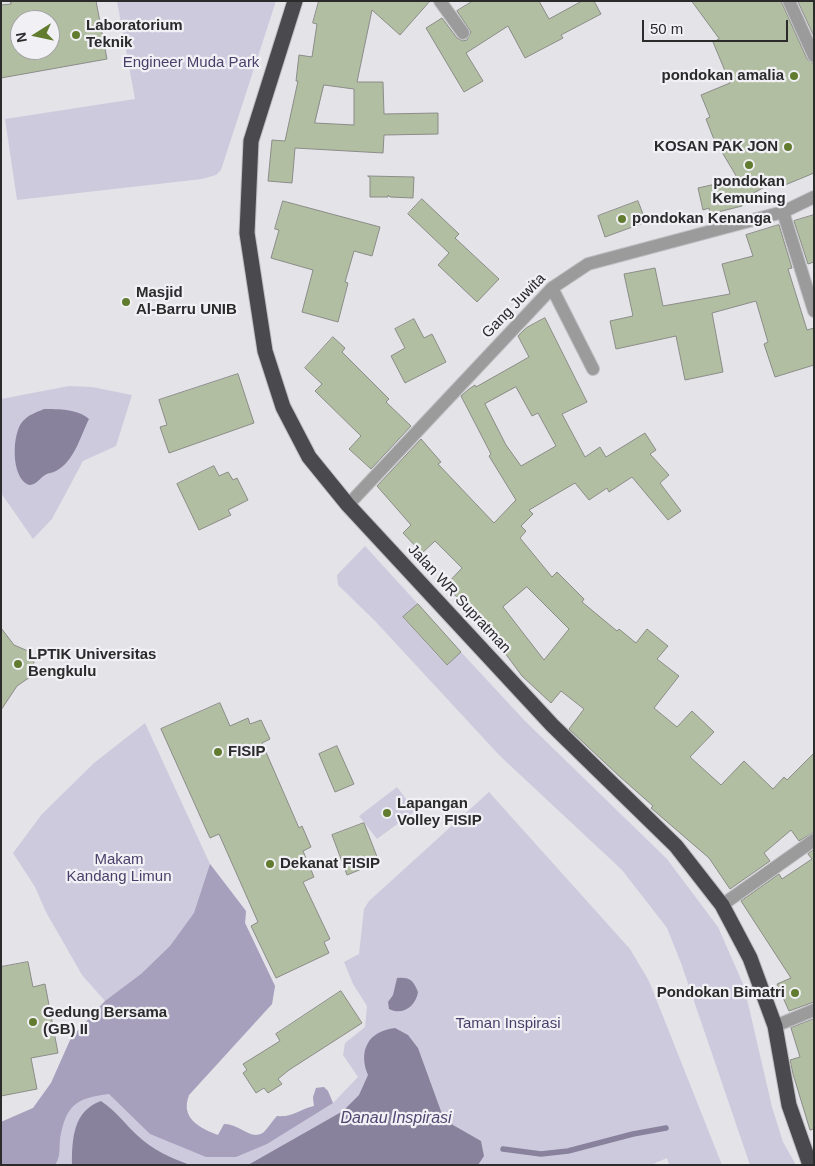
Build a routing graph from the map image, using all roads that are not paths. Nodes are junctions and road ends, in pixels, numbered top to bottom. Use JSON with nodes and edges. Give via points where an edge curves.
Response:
{"nodes":[{"id":1,"x":294,"y":1,"type":"edge"},
{"id":2,"x":440,"y":1,"type":"edge"},
{"id":3,"x":788,"y":1,"type":"edge"},
{"id":4,"x":463,"y":33,"type":"dead end"},
{"id":5,"x":814,"y":56,"type":"edge"},
{"id":6,"x":814,"y":197,"type":"edge"},
{"id":7,"x":783,"y":212,"type":"junction"},
{"id":8,"x":552,"y":288,"type":"junction"},
{"id":9,"x":814,"y":311,"type":"edge"},
{"id":10,"x":593,"y":369,"type":"dead end"},
{"id":11,"x":348,"y":505,"type":"junction"},
{"id":12,"x":814,"y":840,"type":"edge"},
{"id":13,"x":722,"y":905,"type":"junction"},
{"id":14,"x":814,"y":1010,"type":"edge"},
{"id":15,"x":775,"y":1026,"type":"junction"},
{"id":16,"x":810,"y":1165,"type":"edge"}],
"edges":[{"from":1,"to":11,"type":"highway","name":"Jalan WR Supratman","via":[[251,141],[247,233],[265,351],[283,407],[309,457]]},
{"from":2,"to":4,"type":"street"},
{"from":3,"to":5,"type":"street"},
{"from":6,"to":7,"type":"street","name":"Gang Juwita"},
{"from":7,"to":8,"type":"street","name":"Gang Juwita","via":[[588,264]]},
{"from":7,"to":9,"type":"street"},
{"from":8,"to":10,"type":"street"},
{"from":8,"to":11,"type":"street","name":"Gang Juwita"},
{"from":11,"to":13,"type":"highway","name":"Jalan WR Supratman","via":[[552,725],[676,846]]},
{"from":12,"to":13,"type":"street"},
{"from":13,"to":15,"type":"highway","name":"Jalan WR Supratman","via":[[750,958]]},
{"from":14,"to":15,"type":"street"},
{"from":15,"to":16,"type":"highway","name":"Jalan WR Supratman","via":[[789,1105]]}]}
